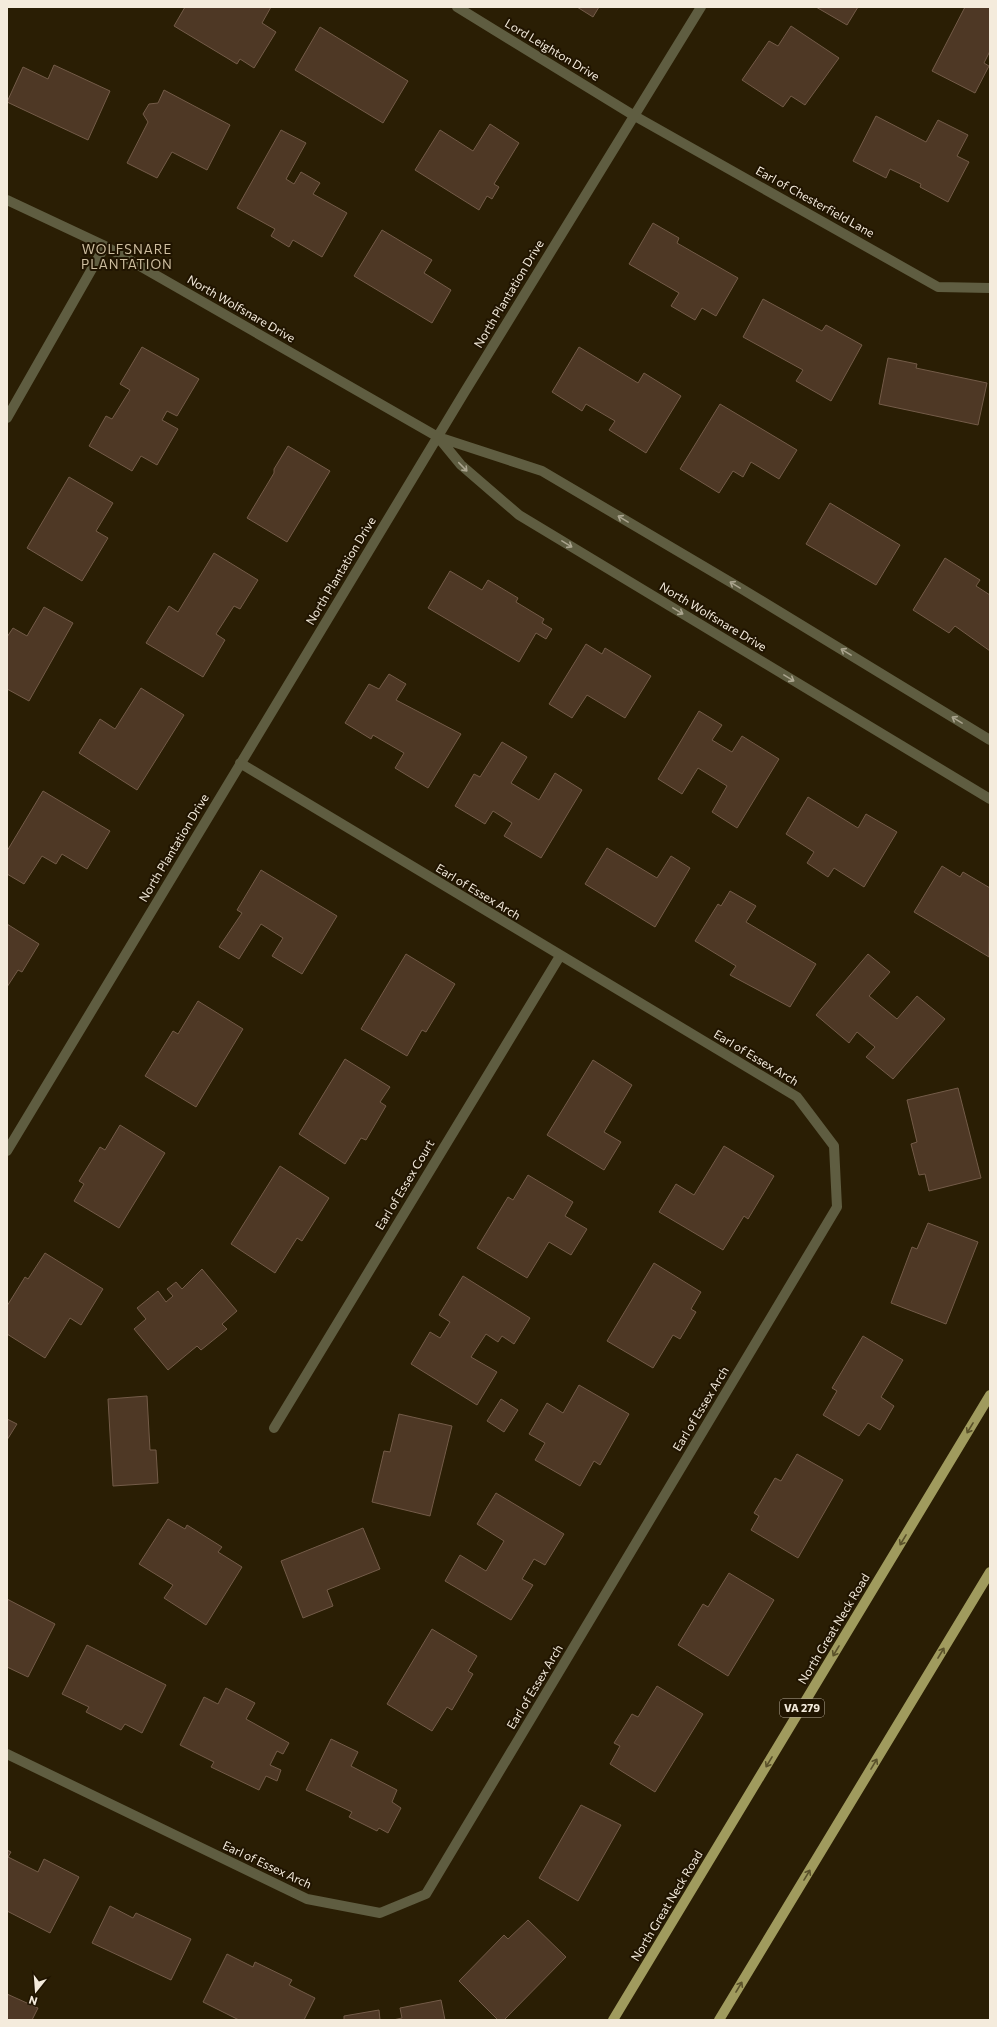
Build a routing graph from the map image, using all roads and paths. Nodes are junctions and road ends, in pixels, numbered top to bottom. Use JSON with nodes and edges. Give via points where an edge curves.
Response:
{"nodes":[{"id":1,"x":457,"y":7,"type":"edge"},
{"id":2,"x":701,"y":7,"type":"edge"},
{"id":3,"x":633,"y":115,"type":"junction"},
{"id":4,"x":7,"y":200,"type":"edge"},
{"id":5,"x":105,"y":246,"type":"junction"},
{"id":6,"x":990,"y":288,"type":"edge"},
{"id":7,"x":7,"y":418,"type":"edge"},
{"id":8,"x":438,"y":437,"type":"junction"},
{"id":9,"x":990,"y":740,"type":"edge"},
{"id":10,"x":240,"y":763,"type":"junction"},
{"id":11,"x":990,"y":799,"type":"edge"},
{"id":12,"x":560,"y":956,"type":"junction"},
{"id":13,"x":7,"y":1151,"type":"edge"},
{"id":14,"x":990,"y":1395,"type":"edge"},
{"id":15,"x":274,"y":1428,"type":"dead end"},
{"id":16,"x":990,"y":1572,"type":"edge"},
{"id":17,"x":7,"y":1754,"type":"edge"},
{"id":18,"x":613,"y":2020,"type":"edge"},
{"id":19,"x":719,"y":2020,"type":"edge"}],
"edges":[{"from":1,"to":3,"type":"street","name":"Lord Leighton Drive"},
{"from":2,"to":3,"type":"street","name":"North Plantation Drive"},
{"from":3,"to":6,"type":"street","name":"Earl of Chesterfield Lane","via":[[938,287]]},
{"from":3,"to":8,"type":"street","name":"North Plantation Drive"},
{"from":4,"to":5,"type":"street","name":"North Wolfsnare Drive"},
{"from":5,"to":7,"type":"street"},
{"from":5,"to":8,"type":"street","name":"North Wolfsnare Drive"},
{"from":9,"to":8,"type":"street","name":"North Wolfsnare Drive","one_way":true,"via":[[542,471]]},
{"from":8,"to":10,"type":"street","name":"North Plantation Drive"},
{"from":8,"to":11,"type":"street","name":"North Wolfsnare Drive","one_way":true,"via":[[461,465],[519,515]]},
{"from":10,"to":12,"type":"street","name":"Earl of Essex Arch"},
{"from":10,"to":13,"type":"street","name":"North Plantation Drive"},
{"from":12,"to":15,"type":"street","name":"Earl of Essex Court"},
{"from":12,"to":17,"type":"street","name":"Earl of Essex Arch","via":[[797,1097],[834,1146],[837,1207],[426,1894],[380,1913],[307,1899]]},
{"from":14,"to":18,"type":"main road","name":"North Great Neck Road","number":"VA 279","one_way":true},
{"from":19,"to":16,"type":"main road","one_way":true}]}
